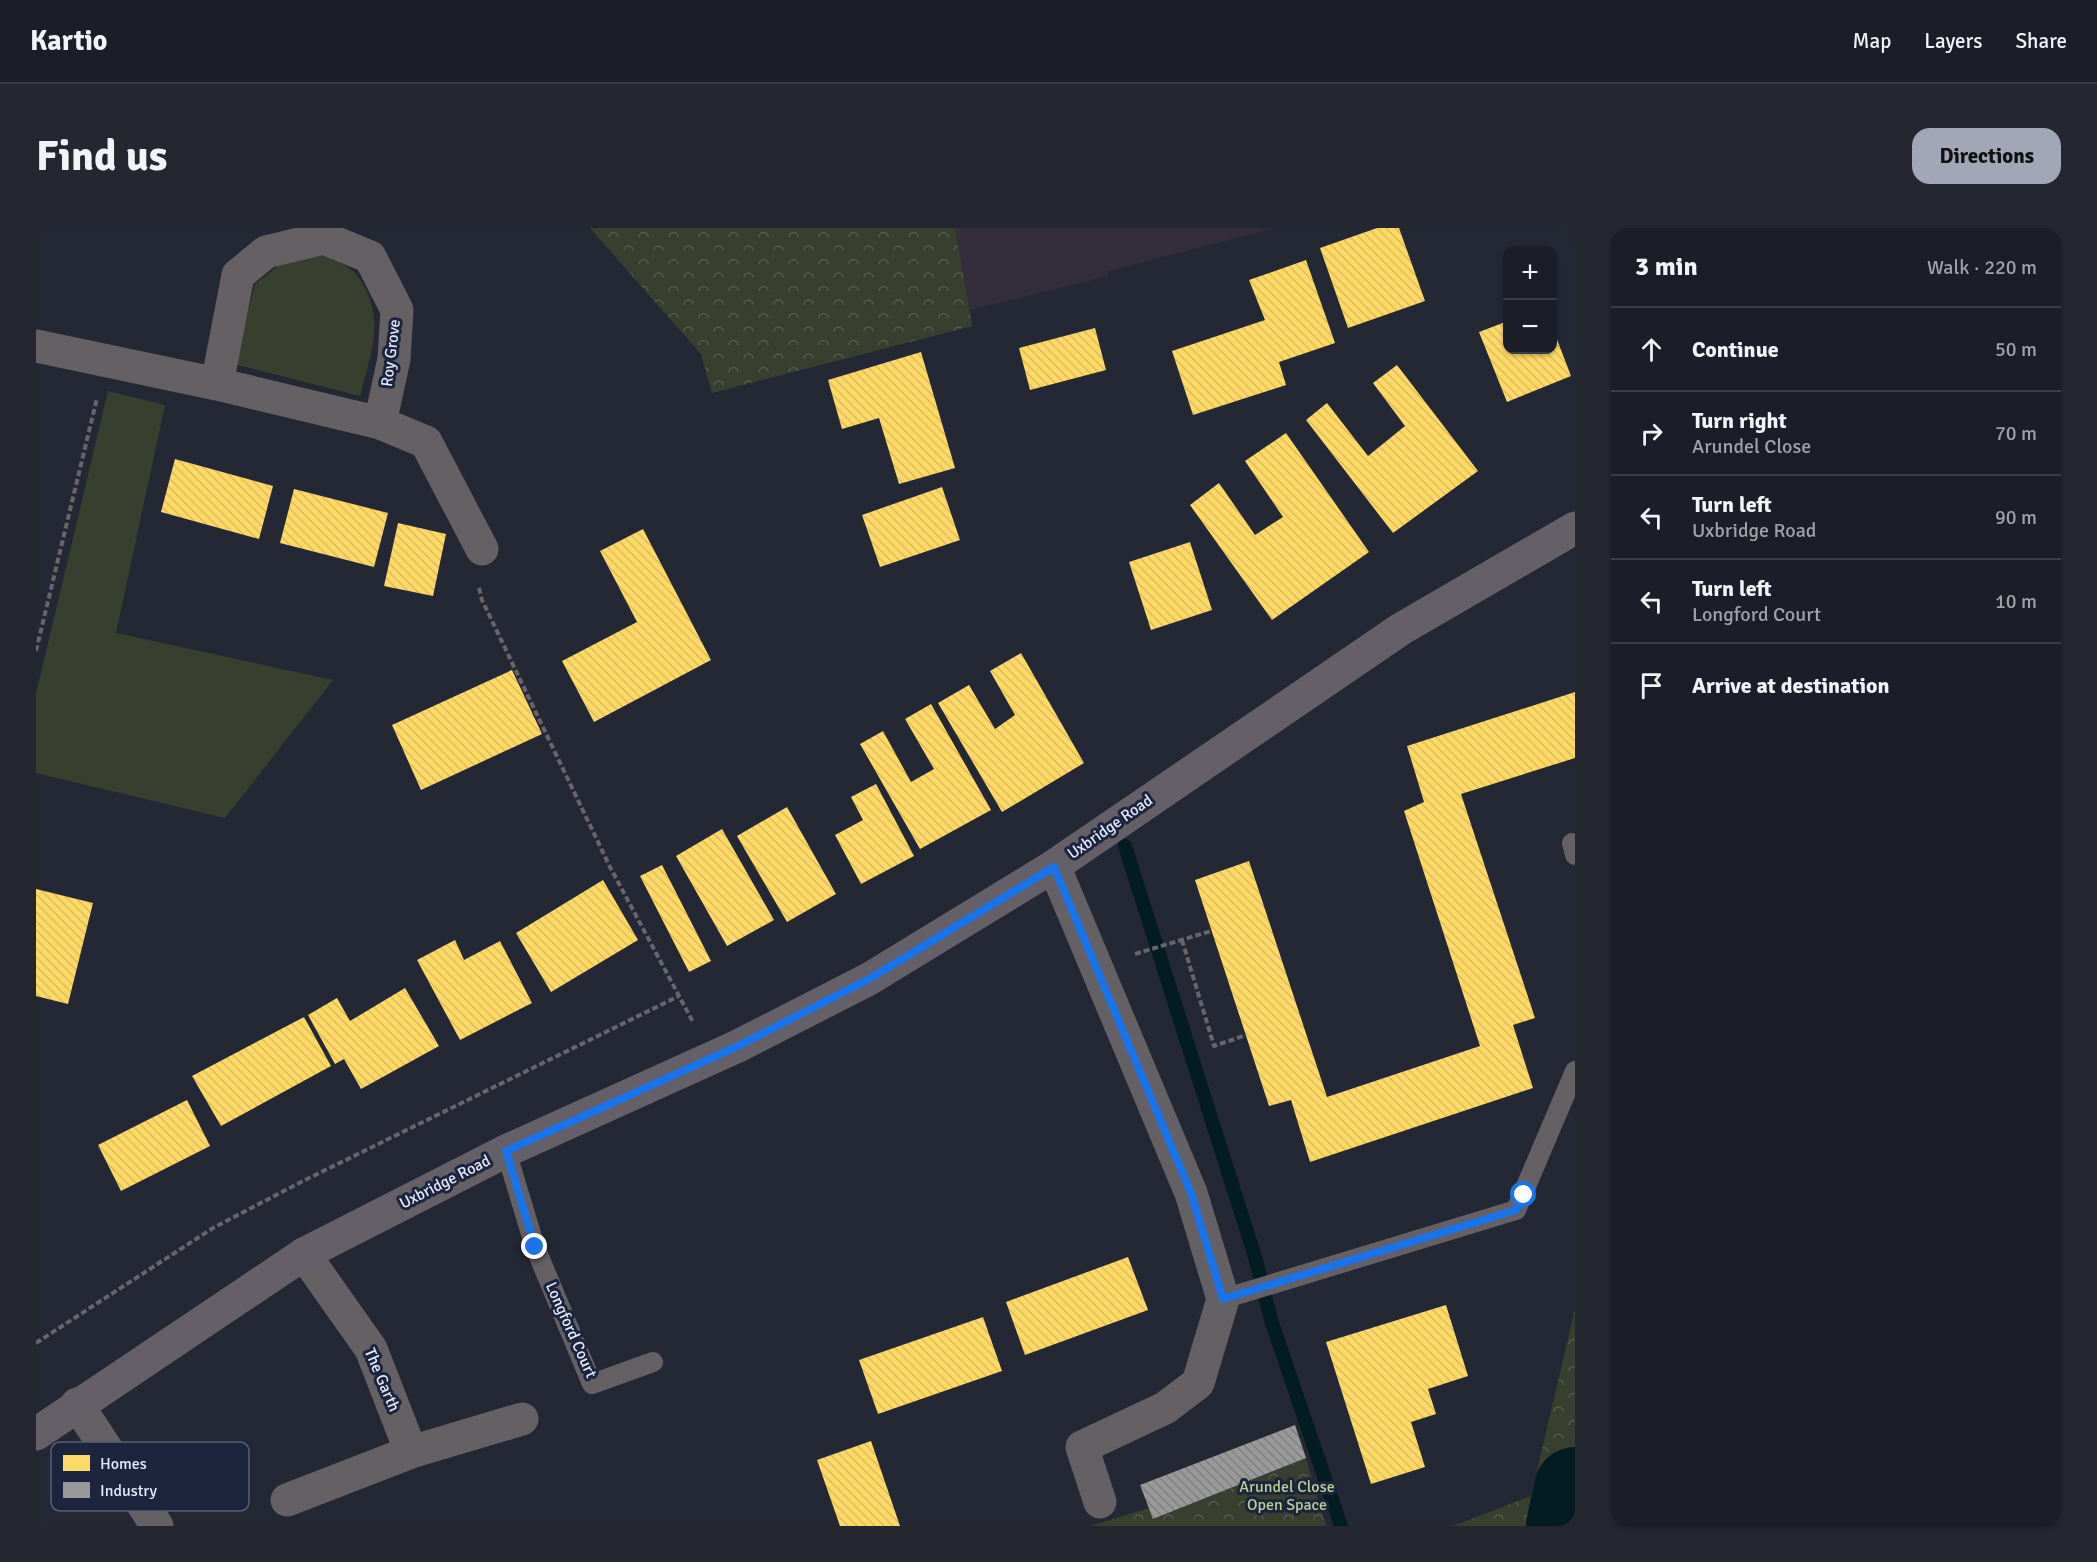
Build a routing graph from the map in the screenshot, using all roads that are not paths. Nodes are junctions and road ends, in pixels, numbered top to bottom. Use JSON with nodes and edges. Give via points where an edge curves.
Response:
{"nodes":[{"id":1,"x":36,"y":346,"type":"edge"},
{"id":2,"x":217,"y":384,"type":"junction"},
{"id":3,"x":380,"y":423,"type":"junction"},
{"id":4,"x":1575,"y":528,"type":"edge"},
{"id":5,"x":482,"y":549,"type":"road end"},
{"id":6,"x":1054,"y":867,"type":"junction"},
{"id":7,"x":1575,"y":1071,"type":"edge"},
{"id":8,"x":506,"y":1151,"type":"junction"},
{"id":9,"x":304,"y":1254,"type":"junction"},
{"id":10,"x":1235,"y":1295,"type":"junction"},
{"id":11,"x":653,"y":1362,"type":"dead end"},
{"id":12,"x":77,"y":1404,"type":"junction"},
{"id":13,"x":522,"y":1419,"type":"dead end"},
{"id":14,"x":36,"y":1434,"type":"edge"},
{"id":15,"x":102,"y":1442,"type":"edge"},
{"id":16,"x":411,"y":1452,"type":"junction"},
{"id":17,"x":286,"y":1500,"type":"dead end"},
{"id":18,"x":1100,"y":1502,"type":"dead end"},
{"id":19,"x":147,"y":1511,"type":"edge"},
{"id":20,"x":157,"y":1526,"type":"edge"}],
"edges":[{"from":1,"to":2,"type":"street"},
{"from":2,"to":3,"type":"street"},
{"from":2,"to":3,"type":"street","name":"Roy Grove","via":[[238,275],[267,252],[324,238],[370,256],[396,310],[394,359]]},
{"from":3,"to":5,"type":"street","via":[[426,442]]},
{"from":4,"to":6,"type":"main road","name":"Uxbridge Road","via":[[1401,629]]},
{"from":6,"to":8,"type":"main road","name":"Uxbridge Road","via":[[869,979],[738,1046]]},
{"from":6,"to":10,"type":"street"},
{"from":7,"to":10,"type":"lane","via":[[1516,1210]]},
{"from":8,"to":9,"type":"main road","name":"Uxbridge Road"},
{"from":8,"to":11,"type":"lane","name":"Longford Court","via":[[535,1247],[592,1384]]},
{"from":9,"to":12,"type":"main road","name":"Uxbridge Road"},
{"from":9,"to":16,"type":"street","name":"The Garth","via":[[371,1349]]},
{"from":10,"to":18,"type":"street","via":[[1198,1383],[1165,1408],[1082,1447]]},
{"from":12,"to":14,"type":"main road","name":"Uxbridge Road"},
{"from":12,"to":15,"type":"street"},
{"from":13,"to":16,"type":"street"},
{"from":16,"to":17,"type":"street"},
{"from":19,"to":20,"type":"street"}]}
